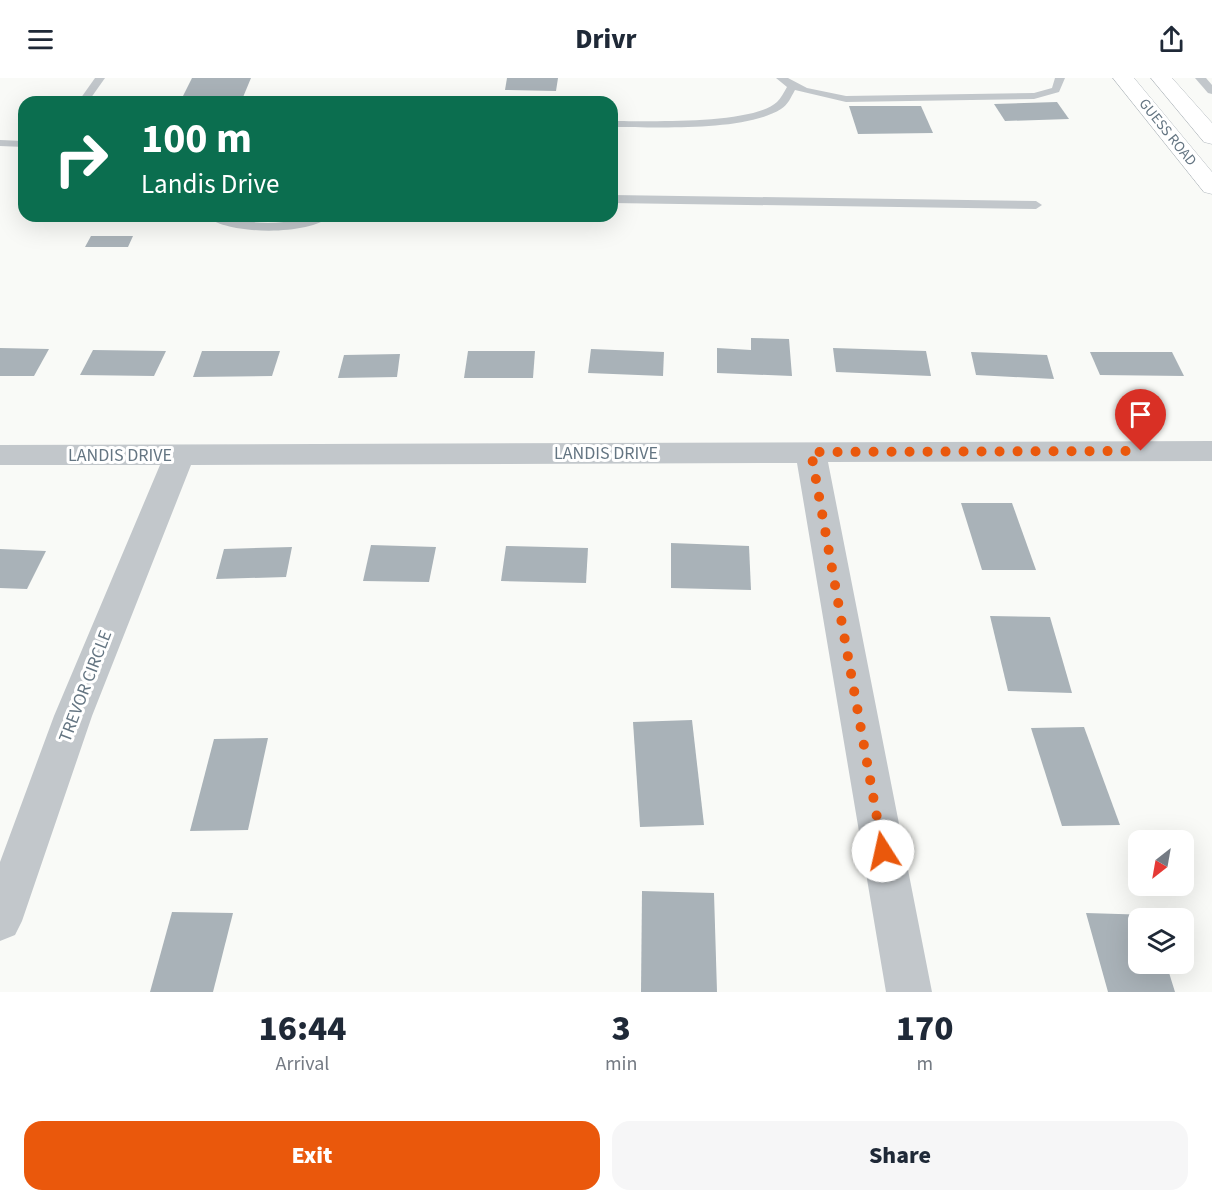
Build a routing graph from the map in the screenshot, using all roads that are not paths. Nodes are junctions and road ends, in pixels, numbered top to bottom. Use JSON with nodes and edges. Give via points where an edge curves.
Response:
{"nodes":[{"id":1,"x":100,"y":78,"type":"edge"},
{"id":2,"x":781,"y":78,"type":"edge"},
{"id":3,"x":1060,"y":78,"type":"edge"},
{"id":4,"x":1123,"y":78,"type":"edge"},
{"id":5,"x":1161,"y":78,"type":"edge"},
{"id":6,"x":1200,"y":78,"type":"edge"},
{"id":7,"x":792,"y":87,"type":"junction"},
{"id":8,"x":1212,"y":91,"type":"edge"},
{"id":9,"x":87,"y":96,"type":"edge"},
{"id":10,"x":618,"y":124,"type":"edge"},
{"id":11,"x":1212,"y":137,"type":"edge"},
{"id":12,"x":0,"y":143,"type":"edge"},
{"id":13,"x":18,"y":144,"type":"edge"},
{"id":14,"x":1212,"y":187,"type":"edge"},
{"id":15,"x":618,"y":199,"type":"edge"},
{"id":16,"x":1036,"y":205,"type":"dead end"},
{"id":17,"x":229,"y":222,"type":"edge"},
{"id":18,"x":306,"y":222,"type":"edge"},
{"id":19,"x":1212,"y":451,"type":"edge"},
{"id":20,"x":811,"y":452,"type":"junction"},
{"id":21,"x":0,"y":455,"type":"edge"},
{"id":22,"x":178,"y":455,"type":"junction"},
{"id":23,"x":0,"y":921,"type":"edge"},
{"id":24,"x":909,"y":992,"type":"edge"}],
"edges":[{"from":1,"to":9,"type":"lane"},
{"from":2,"to":7,"type":"lane"},
{"from":3,"to":7,"type":"lane","via":[[1053,93],[1034,96],[846,99]]},
{"from":4,"to":14,"type":"main road","name":"GUESS ROAD"},
{"from":5,"to":11,"type":"main road","name":"GUESS ROAD"},
{"from":6,"to":8,"type":"lane"},
{"from":7,"to":10,"type":"lane","via":[[780,106],[757,116],[690,123]]},
{"from":12,"to":13,"type":"lane"},
{"from":15,"to":16,"type":"lane"},
{"from":17,"to":18,"type":"lane","via":[[282,226]]},
{"from":19,"to":20,"type":"street","name":"LANDIS DRIVE"},
{"from":20,"to":22,"type":"street","name":"LANDIS DRIVE"},
{"from":20,"to":24,"type":"street"},
{"from":21,"to":22,"type":"street","name":"LANDIS DRIVE"},
{"from":22,"to":23,"type":"street","name":"TREVOR CIRCLE","via":[[73,716]]}]}
